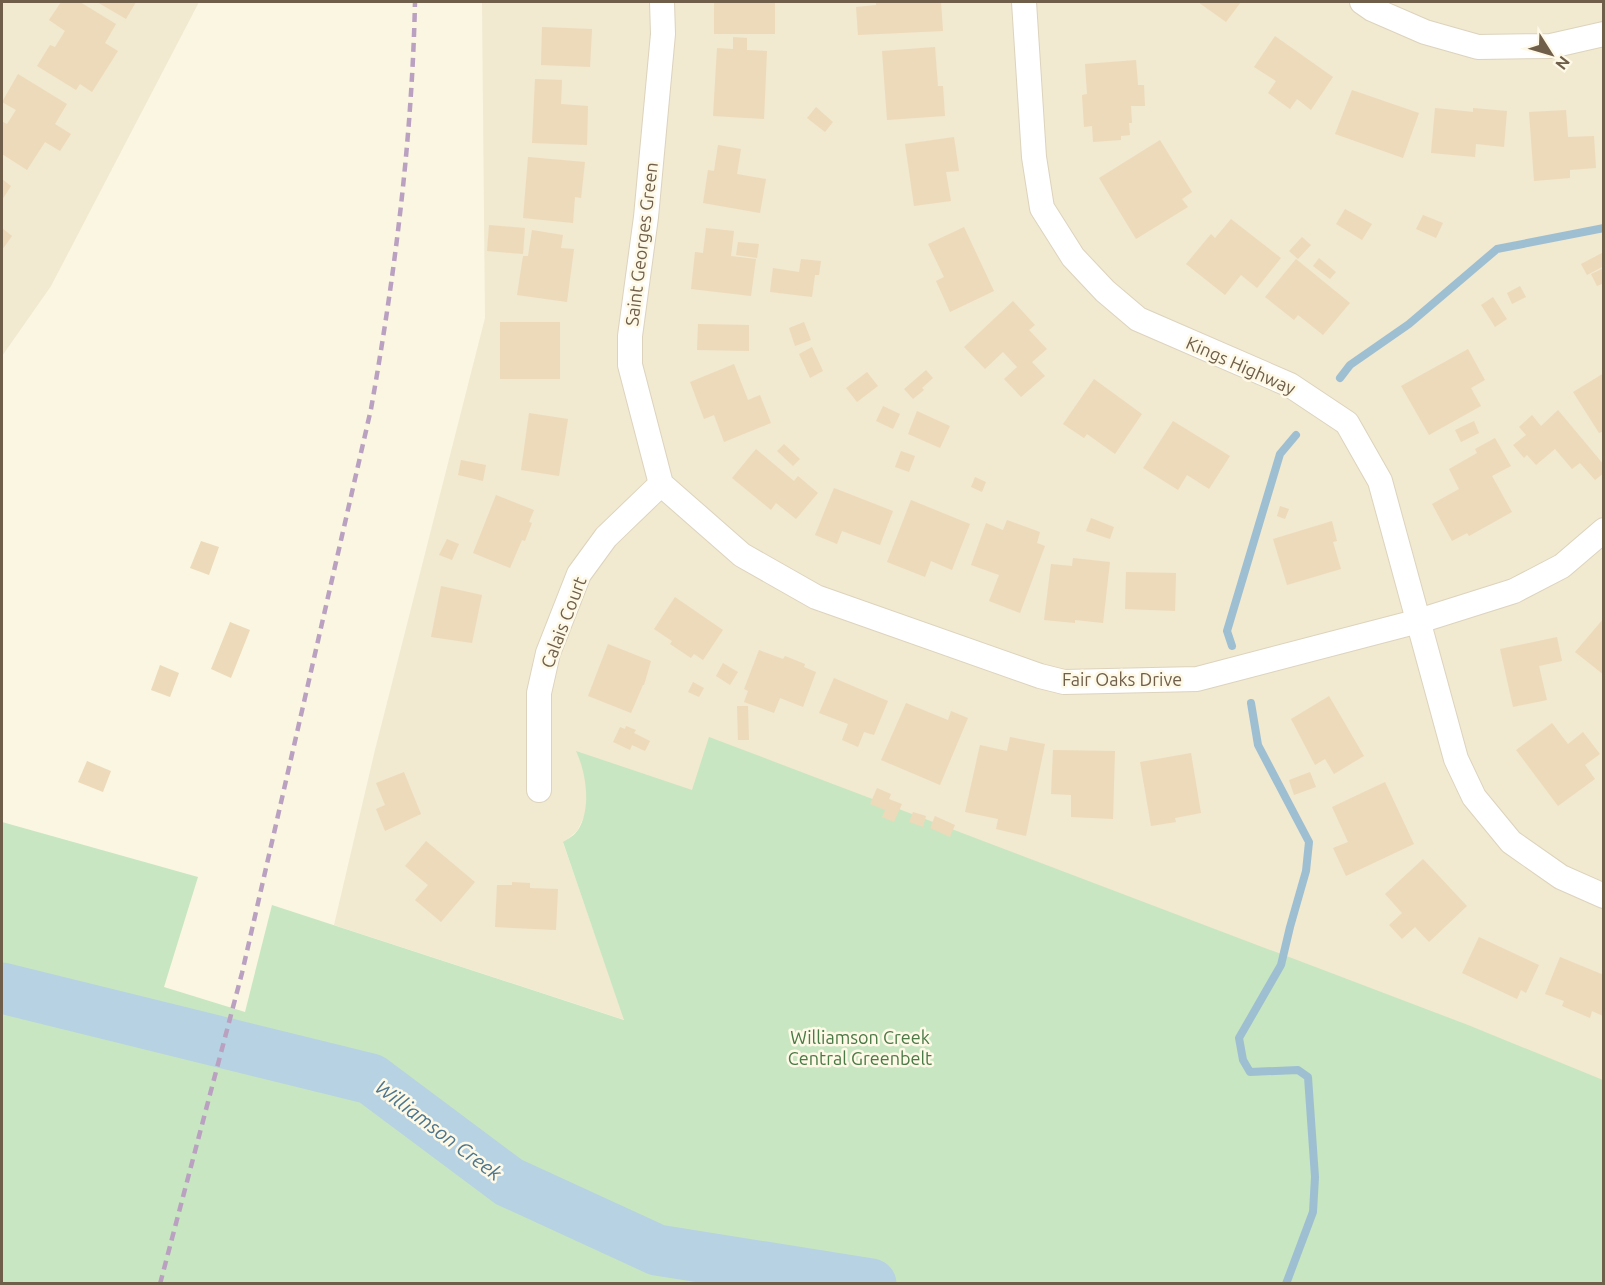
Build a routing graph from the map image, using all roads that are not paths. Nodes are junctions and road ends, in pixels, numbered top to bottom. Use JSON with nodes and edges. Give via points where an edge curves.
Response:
{"nodes":[{"id":1,"x":662,"y":2,"type":"edge"},
{"id":2,"x":1024,"y":2,"type":"edge"},
{"id":3,"x":1362,"y":2,"type":"edge"},
{"id":4,"x":1604,"y":34,"type":"edge"},
{"id":5,"x":661,"y":484,"type":"junction"},
{"id":6,"x":1604,"y":530,"type":"edge"},
{"id":7,"x":1419,"y":621,"type":"junction"},
{"id":8,"x":539,"y":790,"type":"dead end"},
{"id":9,"x":1604,"y":896,"type":"edge"}],
"edges":[{"from":1,"to":5,"type":"street","name":"Saint Georges Green","via":[[663,34],[646,217],[630,336],[630,365]]},
{"from":2,"to":7,"type":"street","name":"Kings Highway","via":[[1034,157],[1042,208],[1073,257],[1104,291],[1138,319],[1290,385],[1347,423],[1380,481]]},
{"from":3,"to":4,"type":"street","via":[[1425,32],[1478,47],[1551,46]]},
{"from":5,"to":7,"type":"street","name":"Fair Oaks Drive","via":[[742,555],[816,597],[1064,682],[1197,679]]},
{"from":5,"to":8,"type":"street","name":"Calais Court","via":[[606,537],[579,574],[548,653],[539,693]]},
{"from":6,"to":7,"type":"street","name":"Fair Oaks Drive","via":[[1562,566],[1514,591]]},
{"from":7,"to":9,"type":"street","name":"Kings Highway","via":[[1456,759],[1474,797],[1511,842],[1561,877]]}]}
